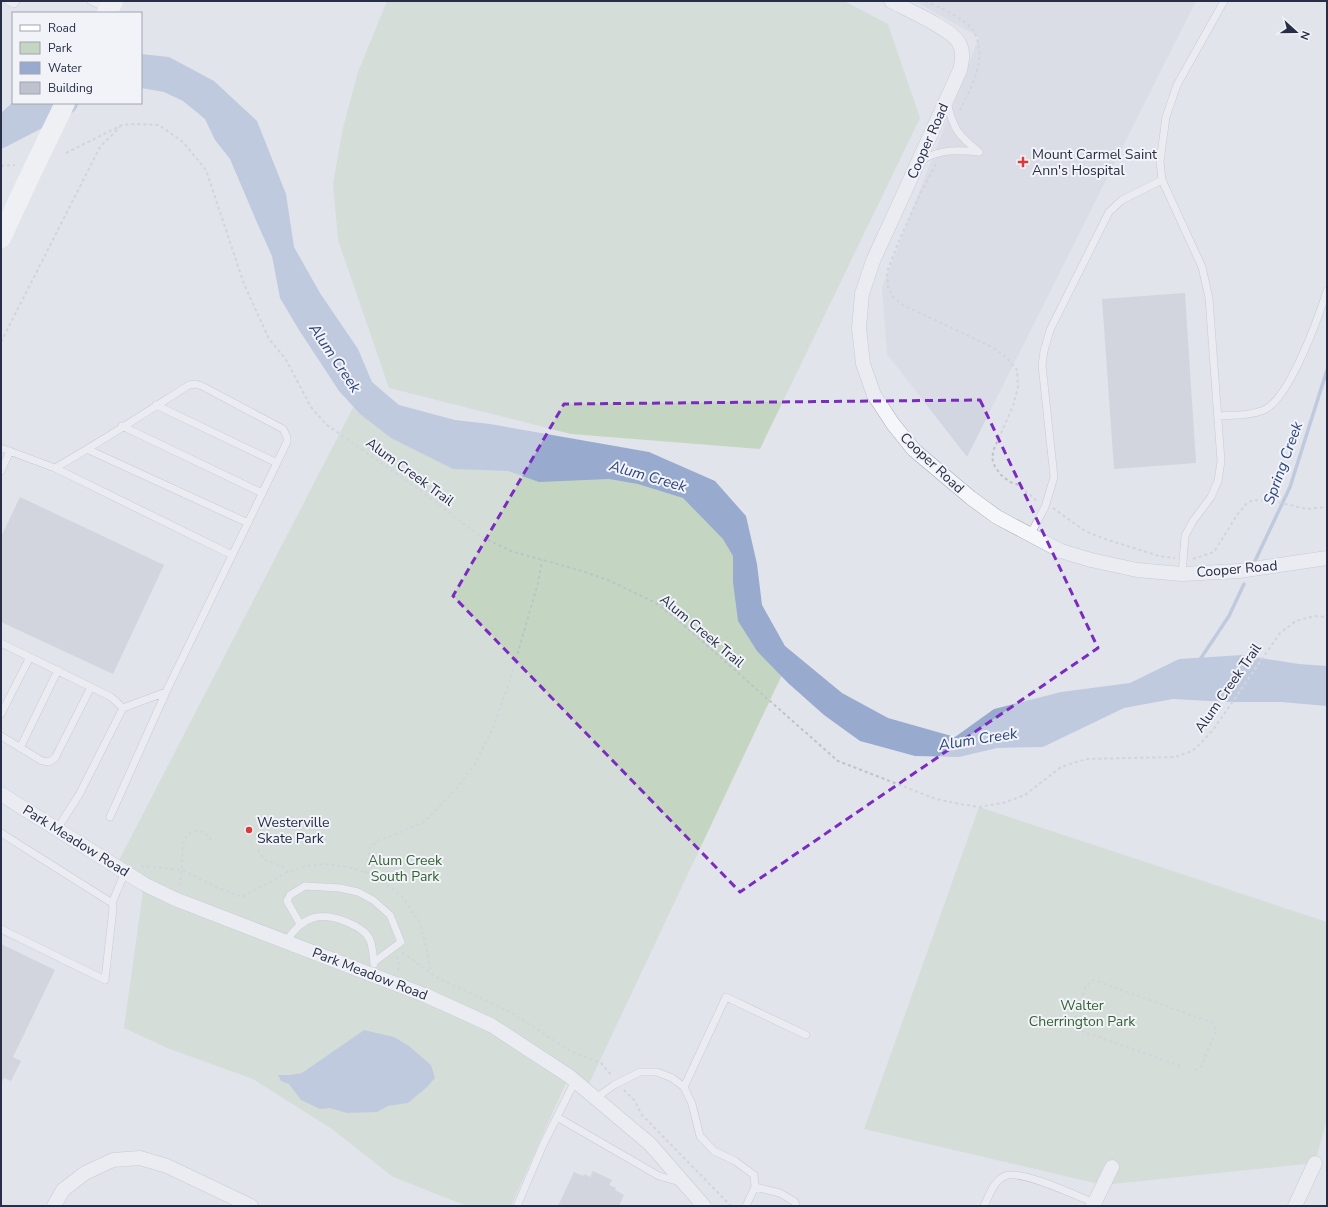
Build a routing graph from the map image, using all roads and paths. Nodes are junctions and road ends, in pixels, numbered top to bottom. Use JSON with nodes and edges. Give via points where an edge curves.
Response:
{"nodes":[{"id":1,"x":8,"y":1,"type":"edge"},
{"id":2,"x":16,"y":1,"type":"edge"},
{"id":3,"x":891,"y":1,"type":"edge"},
{"id":4,"x":1224,"y":1,"type":"edge"},
{"id":5,"x":946,"y":100,"type":"junction"},
{"id":6,"x":65,"y":104,"type":"edge"},
{"id":7,"x":122,"y":125,"type":"junction"},
{"id":8,"x":66,"y":153,"type":"dead end"},
{"id":9,"x":918,"y":162,"type":"junction"},
{"id":10,"x":15,"y":165,"type":"dead end"},
{"id":11,"x":1,"y":166,"type":"edge"},
{"id":12,"x":1162,"y":180,"type":"junction"},
{"id":13,"x":1,"y":238,"type":"edge"},
{"id":14,"x":1327,"y":291,"type":"edge"},
{"id":15,"x":1,"y":342,"type":"edge"},
{"id":16,"x":156,"y":405,"type":"junction"},
{"id":17,"x":1218,"y":416,"type":"junction"},
{"id":18,"x":122,"y":426,"type":"junction"},
{"id":19,"x":1,"y":448,"type":"edge"},
{"id":20,"x":89,"y":450,"type":"junction"},
{"id":21,"x":10,"y":451,"type":"junction"},
{"id":22,"x":277,"y":463,"type":"junction"},
{"id":23,"x":55,"y":468,"type":"junction"},
{"id":24,"x":1,"y":471,"type":"edge"},
{"id":25,"x":262,"y":493,"type":"junction"},
{"id":26,"x":248,"y":523,"type":"junction"},
{"id":27,"x":1030,"y":534,"type":"junction"},
{"id":28,"x":232,"y":555,"type":"junction"},
{"id":29,"x":1327,"y":558,"type":"edge"},
{"id":30,"x":542,"y":560,"type":"junction"},
{"id":31,"x":1182,"y":574,"type":"junction"},
{"id":32,"x":1327,"y":617,"type":"edge"},
{"id":33,"x":1,"y":643,"type":"edge"},
{"id":34,"x":30,"y":657,"type":"junction"},
{"id":35,"x":58,"y":670,"type":"junction"},
{"id":36,"x":91,"y":687,"type":"junction"},
{"id":37,"x":166,"y":692,"type":"junction"},
{"id":38,"x":123,"y":708,"type":"junction"},
{"id":39,"x":1,"y":714,"type":"edge"},
{"id":40,"x":1,"y":736,"type":"edge"},
{"id":41,"x":20,"y":748,"type":"junction"},
{"id":42,"x":1,"y":794,"type":"edge"},
{"id":43,"x":110,"y":817,"type":"dead end"},
{"id":44,"x":57,"y":829,"type":"junction"},
{"id":45,"x":1,"y":833,"type":"edge"},
{"id":46,"x":212,"y":841,"type":"dead end"},
{"id":47,"x":258,"y":850,"type":"dead end"},
{"id":48,"x":131,"y":868,"type":"junction"},
{"id":49,"x":182,"y":870,"type":"junction"},
{"id":50,"x":288,"y":872,"type":"dead end"},
{"id":51,"x":365,"y":873,"type":"dead end"},
{"id":52,"x":242,"y":897,"type":"dead end"},
{"id":53,"x":175,"y":899,"type":"junction"},
{"id":54,"x":112,"y":903,"type":"junction"},
{"id":55,"x":300,"y":924,"type":"junction"},
{"id":56,"x":1,"y":929,"type":"edge"},
{"id":57,"x":286,"y":942,"type":"junction"},
{"id":58,"x":390,"y":949,"type":"junction"},
{"id":59,"x":374,"y":962,"type":"junction"},
{"id":60,"x":376,"y":976,"type":"junction"},
{"id":61,"x":396,"y":984,"type":"junction"},
{"id":62,"x":806,"y":1035,"type":"dead end"},
{"id":63,"x":1180,"y":1066,"type":"dead end"},
{"id":64,"x":1193,"y":1071,"type":"dead end"},
{"id":65,"x":575,"y":1081,"type":"junction"},
{"id":66,"x":684,"y":1086,"type":"junction"},
{"id":67,"x":596,"y":1098,"type":"junction"},
{"id":68,"x":557,"y":1117,"type":"junction"},
{"id":69,"x":1315,"y":1163,"type":"dead end"},
{"id":70,"x":1112,"y":1167,"type":"dead end"},
{"id":71,"x":685,"y":1184,"type":"junction"},
{"id":72,"x":755,"y":1187,"type":"junction"},
{"id":73,"x":1094,"y":1204,"type":"edge"},
{"id":74,"x":54,"y":1206,"type":"edge"},
{"id":75,"x":251,"y":1206,"type":"edge"},
{"id":76,"x":516,"y":1206,"type":"edge"},
{"id":77,"x":704,"y":1206,"type":"edge"},
{"id":78,"x":746,"y":1206,"type":"edge"},
{"id":79,"x":796,"y":1206,"type":"edge"},
{"id":80,"x":984,"y":1206,"type":"edge"},
{"id":81,"x":1295,"y":1206,"type":"edge"}],
"edges":[{"from":1,"to":2,"type":"lane","via":[[14,4]]},
{"from":3,"to":5,"type":"street","name":"Cooper Road","via":[[949,32],[959,42],[963,56],[960,70]]},
{"from":4,"to":12,"type":"lane","via":[[1177,85],[1170,104],[1160,152]]},
{"from":5,"to":9,"type":"street","name":"Cooper Road"},
{"from":5,"to":9,"type":"lane","via":[[960,136],[979,152],[952,150]]},
{"from":6,"to":13,"type":"main road","bridge":true},
{"from":7,"to":8,"type":"path","name":"Alum Creek Trail"},
{"from":7,"to":15,"type":"path","via":[[100,147]]},
{"from":7,"to":30,"type":"path","name":"Alum Creek Trail","via":[[159,125],[183,142],[206,170],[244,284],[269,339],[285,358],[311,407],[327,425],[480,536],[511,551]]},
{"from":9,"to":27,"type":"street","name":"Cooper Road","via":[[873,261],[862,294],[859,328],[863,364],[874,395],[892,424],[914,450],[997,517]]},
{"from":10,"to":11,"type":"path"},
{"from":12,"to":17,"type":"lane","via":[[1202,267],[1209,298]]},
{"from":12,"to":27,"type":"lane","via":[[1122,200],[1109,212],[1050,330],[1042,365],[1054,477],[1045,507]]},
{"from":14,"to":17,"type":"lane","via":[[1313,332],[1278,398],[1266,409],[1251,414]]},
{"from":16,"to":18,"type":"lane"},
{"from":16,"to":22,"type":"lane"},
{"from":16,"to":22,"type":"lane","via":[[189,385],[202,386],[283,429],[287,442]]},
{"from":17,"to":31,"type":"lane","via":[[1221,461],[1218,481],[1211,497],[1185,536]]},
{"from":18,"to":20,"type":"lane"},
{"from":18,"to":25,"type":"lane"},
{"from":19,"to":21,"type":"lane"},
{"from":20,"to":23,"type":"lane"},
{"from":20,"to":26,"type":"lane"},
{"from":21,"to":23,"type":"lane"},
{"from":21,"to":24,"type":"lane"},
{"from":22,"to":25,"type":"lane"},
{"from":23,"to":28,"type":"lane"},
{"from":25,"to":26,"type":"lane"},
{"from":26,"to":28,"type":"lane"},
{"from":27,"to":31,"type":"street","name":"Cooper Road","via":[[1061,551],[1091,560],[1137,570]]},
{"from":28,"to":37,"type":"lane"},
{"from":29,"to":31,"type":"street","name":"Cooper Road","via":[[1239,571]]},
{"from":30,"to":32,"type":"path","name":"Alum Creek Trail","via":[[608,580],[654,602],[678,620],[838,761],[936,799],[979,807],[1003,803],[1024,795],[1061,767],[1086,759],[1175,757],[1192,752],[1213,730],[1280,632],[1296,621],[1315,616]]},
{"from":30,"to":51,"type":"path","via":[[538,583],[510,680],[493,728],[475,764],[456,790],[424,822],[370,846]]},
{"from":33,"to":34,"type":"lane"},
{"from":34,"to":35,"type":"lane"},
{"from":34,"to":39,"type":"lane"},
{"from":35,"to":36,"type":"lane"},
{"from":35,"to":41,"type":"lane"},
{"from":36,"to":38,"type":"lane","via":[[111,697]]},
{"from":36,"to":41,"type":"lane","via":[[55,758],[49,762],[42,761]]},
{"from":37,"to":38,"type":"lane"},
{"from":37,"to":43,"type":"lane"},
{"from":38,"to":44,"type":"lane","via":[[79,795]]},
{"from":40,"to":41,"type":"lane"},
{"from":42,"to":44,"type":"street","name":"Park Meadow Road"},
{"from":44,"to":48,"type":"street","name":"Park Meadow Road"},
{"from":45,"to":54,"type":"lane"},
{"from":46,"to":49,"type":"path","via":[[201,831],[189,834],[183,844]]},
{"from":47,"to":50,"type":"path","via":[[265,860],[284,867]]},
{"from":48,"to":49,"type":"path"},
{"from":48,"to":53,"type":"street","name":"Park Meadow Road","via":[[144,884]]},
{"from":48,"to":54,"type":"lane"},
{"from":49,"to":52,"type":"path"},
{"from":49,"to":53,"type":"path"},
{"from":53,"to":57,"type":"street","name":"Park Meadow Road"},
{"from":54,"to":56,"type":"lane","via":[[114,908],[106,980]]},
{"from":55,"to":57,"type":"lane","via":[[292,931]]},
{"from":55,"to":58,"type":"lane","via":[[287,901],[290,895],[305,886],[352,891],[373,900],[390,915],[401,942]]},
{"from":55,"to":59,"type":"lane","via":[[314,917],[327,915],[357,926],[370,939]]},
{"from":57,"to":60,"type":"street","name":"Park Meadow Road"},
{"from":58,"to":59,"type":"lane"},
{"from":58,"to":61,"type":"path","via":[[397,951],[399,964]]},
{"from":59,"to":60,"type":"lane"},
{"from":60,"to":61,"type":"street","name":"Park Meadow Road"},
{"from":61,"to":65,"type":"street","name":"Park Meadow Road","via":[[491,1025]]},
{"from":62,"to":66,"type":"lane","via":[[726,997]]},
{"from":63,"to":64,"type":"path","via":[[1082,1031],[1074,1022],[1086,986],[1094,980],[1212,1023],[1216,1031],[1201,1067]]},
{"from":65,"to":67,"type":"street","name":"Park Meadow Road"},
{"from":65,"to":68,"type":"lane"},
{"from":66,"to":67,"type":"lane","via":[[657,1072],[640,1072],[614,1085]]},
{"from":66,"to":72,"type":"lane","via":[[692,1104],[700,1136],[714,1151],[735,1161],[754,1175]]},
{"from":67,"to":71,"type":"street","name":"Park Meadow Road","via":[[650,1144]]},
{"from":68,"to":71,"type":"lane","via":[[659,1176]]},
{"from":68,"to":76,"type":"lane"},
{"from":69,"to":81,"type":"street"},
{"from":70,"to":73,"type":"street"},
{"from":71,"to":77,"type":"street","name":"Park Meadow Road"},
{"from":72,"to":78,"type":"lane"},
{"from":72,"to":79,"type":"lane","via":[[780,1193],[795,1202]]},
{"from":73,"to":80,"type":"lane","via":[[1022,1176],[1006,1175],[996,1183]]},
{"from":74,"to":75,"type":"street","via":[[63,1190],[85,1172],[112,1160],[140,1158],[167,1166]]}]}
